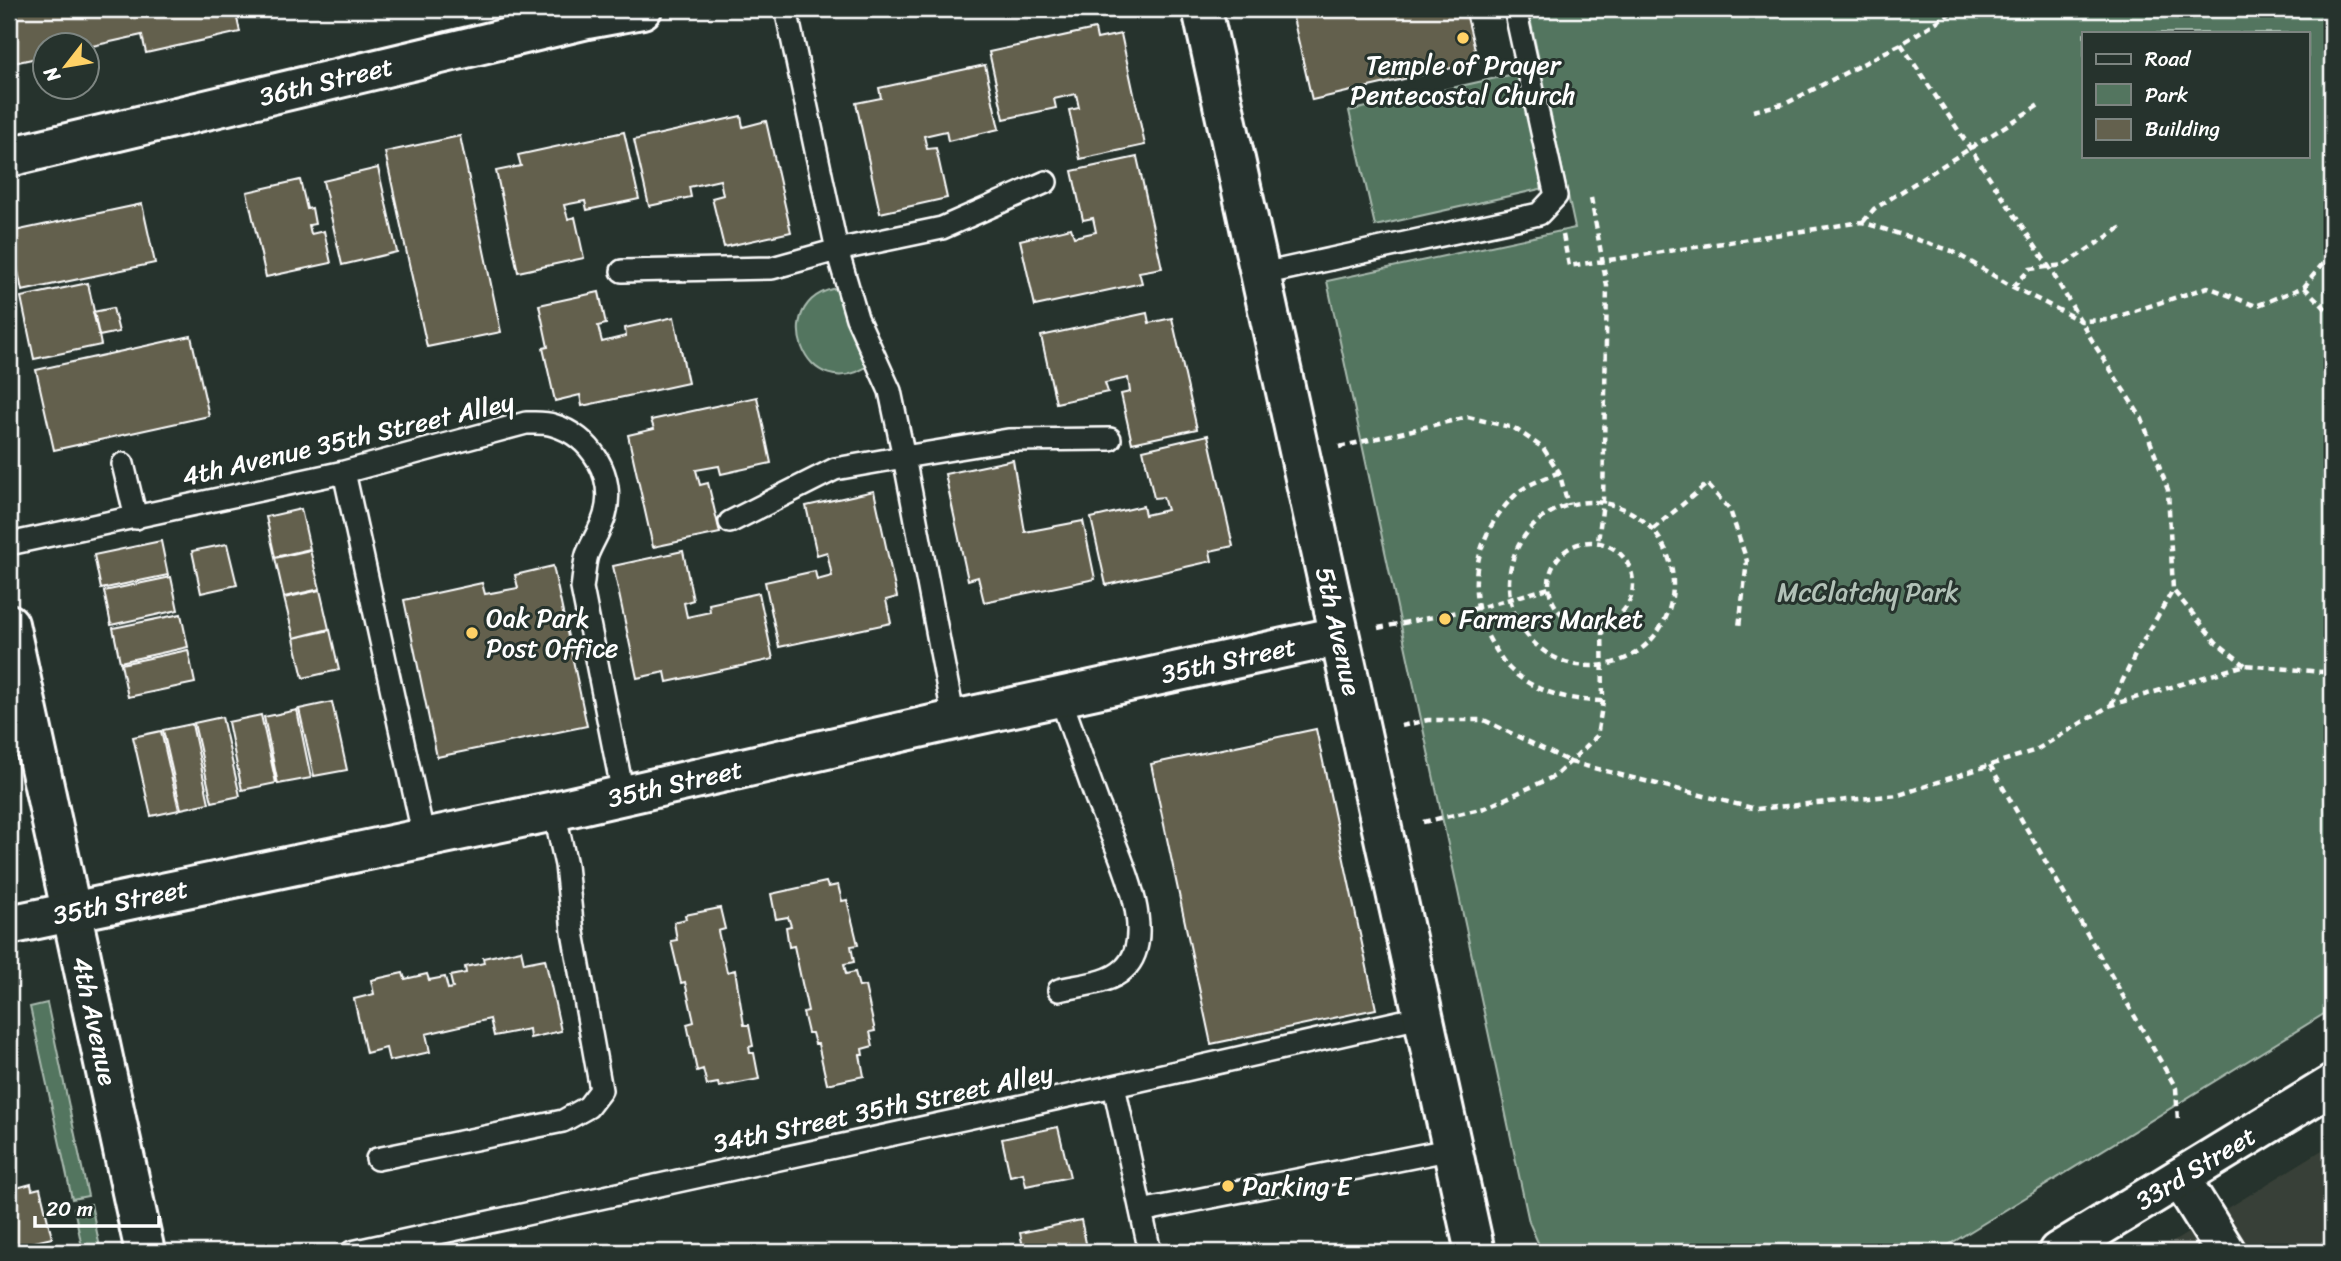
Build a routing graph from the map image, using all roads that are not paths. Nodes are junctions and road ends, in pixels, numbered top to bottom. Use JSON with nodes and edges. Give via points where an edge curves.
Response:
{"nodes":[{"id":1,"x":642,"y":9,"type":"edge"},
{"id":2,"x":786,"y":9,"type":"edge"},
{"id":3,"x":1202,"y":9,"type":"edge"},
{"id":4,"x":1515,"y":9,"type":"edge"},
{"id":5,"x":586,"y":14,"type":"edge"},
{"id":6,"x":9,"y":157,"type":"edge"},
{"id":7,"x":1046,"y":182,"type":"dead end"},
{"id":8,"x":837,"y":250,"type":"junction"},
{"id":9,"x":622,"y":271,"type":"dead end"},
{"id":10,"x":1262,"y":274,"type":"junction"},
{"id":11,"x":1110,"y":439,"type":"dead end"},
{"id":12,"x":904,"y":457,"type":"junction"},
{"id":13,"x":123,"y":464,"type":"dead end"},
{"id":14,"x":344,"y":472,"type":"junction"},
{"id":15,"x":136,"y":517,"type":"junction"},
{"id":16,"x":730,"y":522,"type":"dead end"},
{"id":17,"x":9,"y":544,"type":"edge"},
{"id":18,"x":9,"y":624,"type":"edge"},
{"id":19,"x":1339,"y":636,"type":"junction"},
{"id":20,"x":1060,"y":697,"type":"junction"},
{"id":21,"x":954,"y":720,"type":"junction"},
{"id":22,"x":623,"y":794,"type":"junction"},
{"id":23,"x":554,"y":811,"type":"junction"},
{"id":24,"x":424,"y":838,"type":"junction"},
{"id":25,"x":72,"y":912,"type":"junction"},
{"id":26,"x":9,"y":925,"type":"edge"},
{"id":27,"x":1059,"y":990,"type":"dead end"},
{"id":28,"x":1425,"y":1016,"type":"junction"},
{"id":29,"x":2332,"y":1085,"type":"edge"},
{"id":30,"x":1114,"y":1086,"type":"junction"},
{"id":31,"x":1453,"y":1149,"type":"junction"},
{"id":32,"x":377,"y":1159,"type":"dead end"},
{"id":33,"x":2180,"y":1178,"type":"junction"},
{"id":34,"x":1141,"y":1211,"type":"junction"},
{"id":35,"x":404,"y":1247,"type":"edge"},
{"id":36,"x":145,"y":1252,"type":"edge"},
{"id":37,"x":352,"y":1252,"type":"edge"},
{"id":38,"x":1150,"y":1252,"type":"edge"},
{"id":39,"x":1475,"y":1252,"type":"edge"},
{"id":40,"x":2058,"y":1252,"type":"edge"},
{"id":41,"x":2226,"y":1252,"type":"edge"}],
"edges":[{"from":1,"to":5,"type":"street","name":"36th Street"},
{"from":2,"to":8,"type":"lane"},
{"from":3,"to":10,"type":"street","name":"5th Avenue"},
{"from":4,"to":10,"type":"lane","via":[[1556,196],[1539,214]]},
{"from":5,"to":6,"type":"street","name":"36th Street"},
{"from":7,"to":8,"type":"lane","via":[[942,228]]},
{"from":8,"to":9,"type":"lane","via":[[772,268]]},
{"from":8,"to":12,"type":"lane","via":[[857,318],[890,391]]},
{"from":10,"to":19,"type":"street","name":"5th Avenue"},
{"from":11,"to":12,"type":"lane","via":[[1008,440]]},
{"from":12,"to":16,"type":"lane","via":[[835,469]]},
{"from":12,"to":21,"type":"lane"},
{"from":13,"to":15,"type":"lane"},
{"from":14,"to":15,"type":"lane","name":"4th Avenue 35th Street Alley"},
{"from":14,"to":22,"type":"lane","name":"4th Avenue 35th Street Alley","via":[[526,423],[552,424],[579,437],[592,450],[604,472],[608,494],[582,588]]},
{"from":14,"to":24,"type":"lane"},
{"from":15,"to":17,"type":"lane","name":"4th Avenue 35th Street Alley"},
{"from":18,"to":25,"type":"street","name":"4th Avenue"},
{"from":19,"to":20,"type":"street","name":"35th Street"},
{"from":19,"to":28,"type":"street","name":"5th Avenue"},
{"from":20,"to":21,"type":"street","name":"35th Street"},
{"from":20,"to":27,"type":"lane","via":[[1126,870],[1139,938],[1130,962],[1115,975]]},
{"from":21,"to":22,"type":"street","name":"35th Street"},
{"from":22,"to":23,"type":"street","name":"35th Street"},
{"from":23,"to":24,"type":"street","name":"35th Street"},
{"from":23,"to":32,"type":"lane","via":[[601,1090],[588,1107],[563,1121]]},
{"from":24,"to":25,"type":"street","name":"35th Street"},
{"from":25,"to":26,"type":"street","name":"35th Street"},
{"from":25,"to":36,"type":"street","name":"4th Avenue"},
{"from":28,"to":30,"type":"lane","name":"34th Street 35th Street Alley"},
{"from":28,"to":31,"type":"street","name":"5th Avenue"},
{"from":29,"to":33,"type":"street","name":"33rd Street"},
{"from":30,"to":34,"type":"lane"},
{"from":30,"to":35,"type":"lane","name":"34th Street 35th Street Alley"},
{"from":31,"to":34,"type":"lane"},
{"from":31,"to":39,"type":"street","name":"5th Avenue"},
{"from":33,"to":40,"type":"street","name":"33rd Street"},
{"from":33,"to":41,"type":"street"},
{"from":34,"to":38,"type":"lane"},
{"from":35,"to":37,"type":"lane","name":"34th Street 35th Street Alley"}]}
